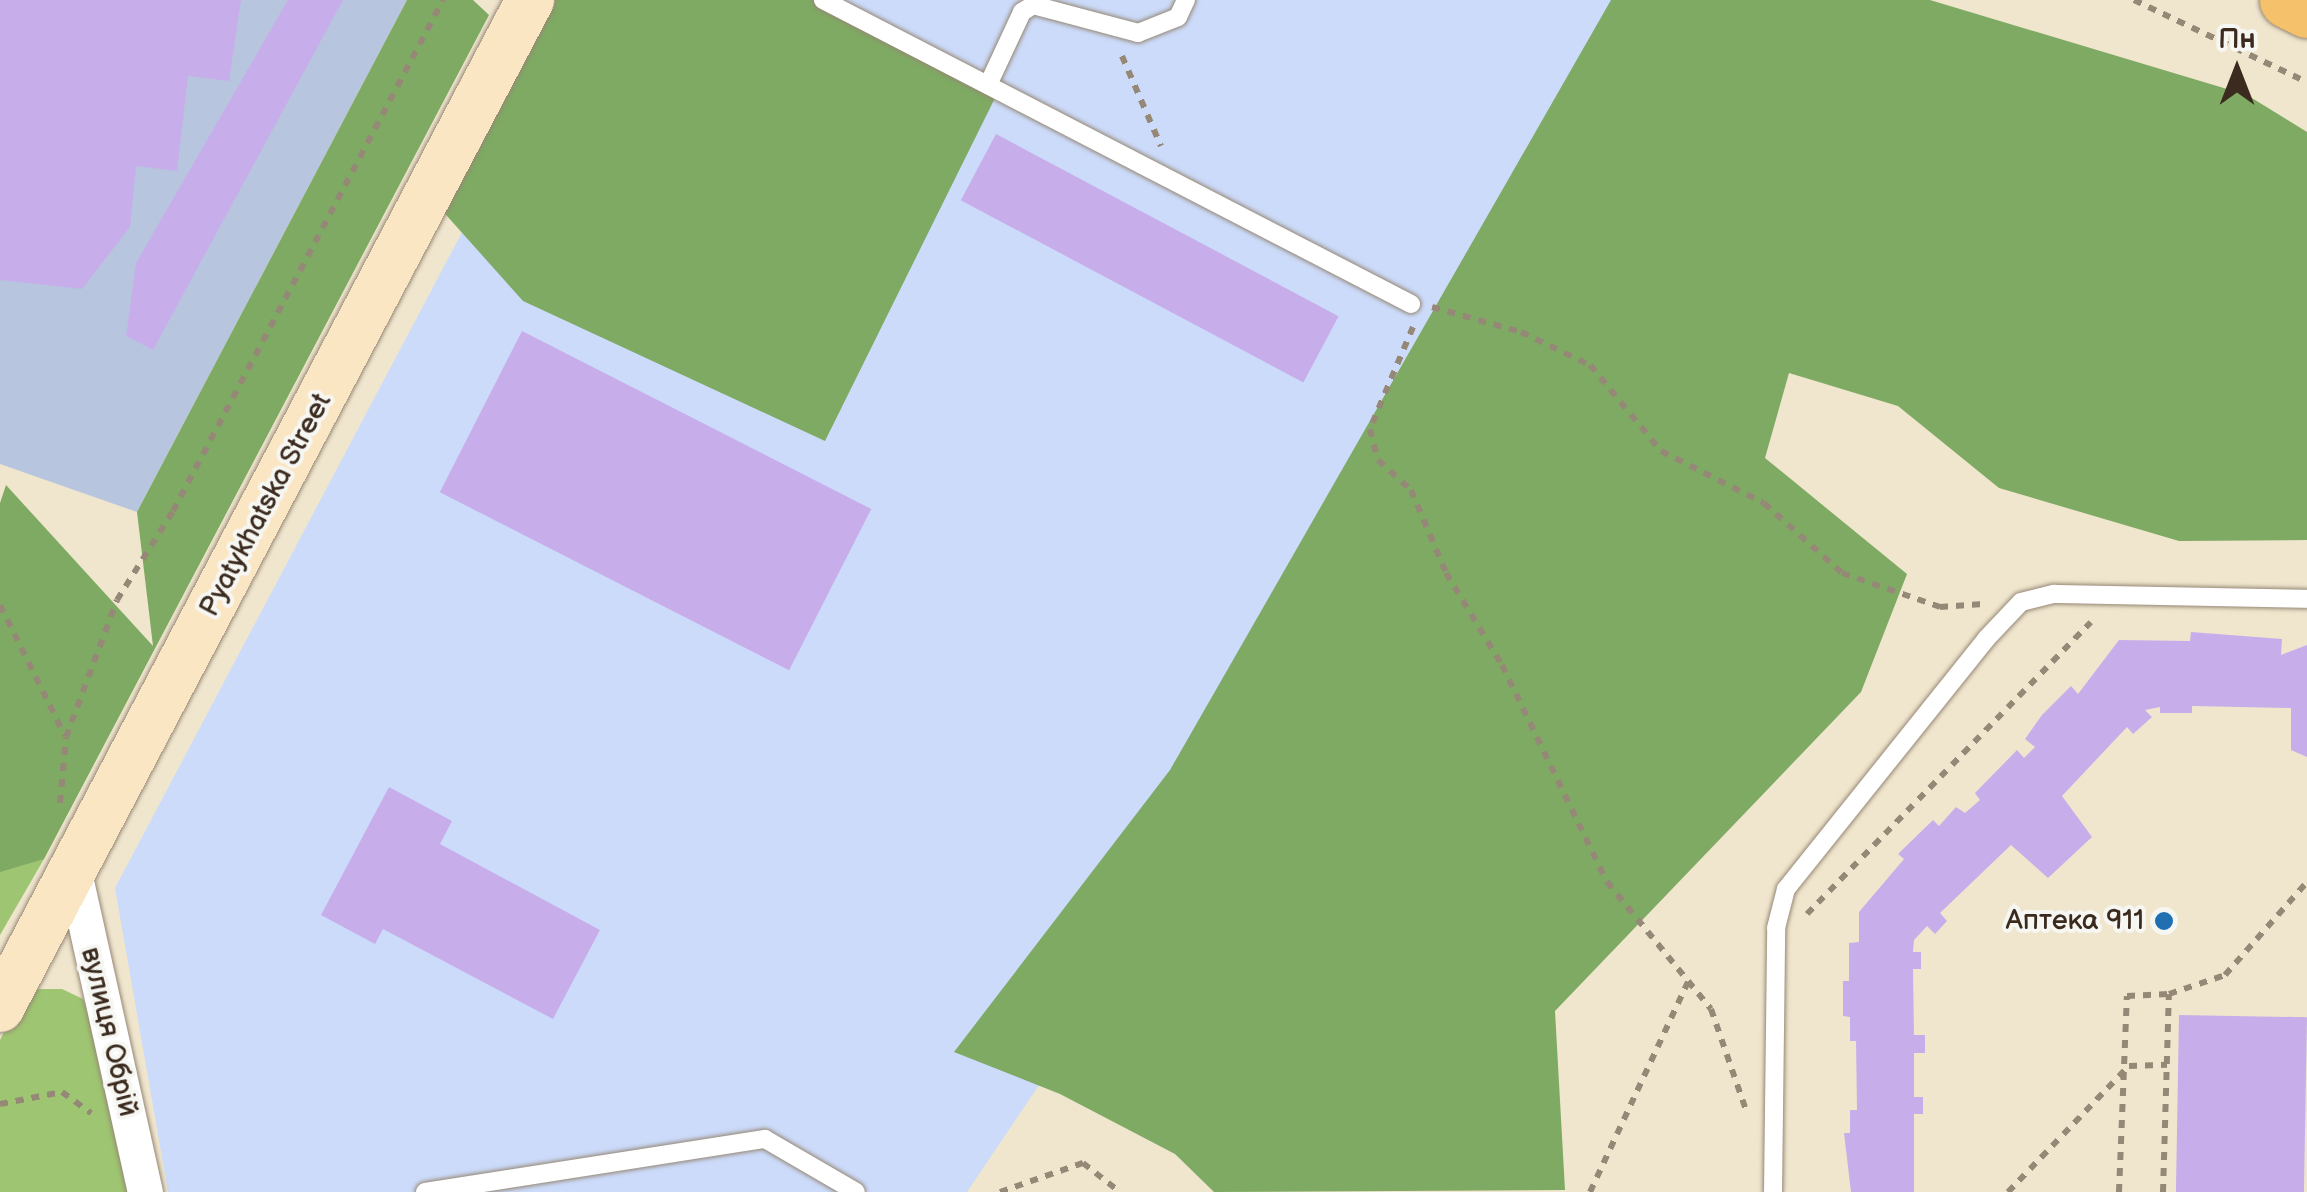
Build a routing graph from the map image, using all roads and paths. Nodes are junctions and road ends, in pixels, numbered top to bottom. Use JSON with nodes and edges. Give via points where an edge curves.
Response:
{"nodes":[{"id":1,"x":442,"y":0,"type":"edge"},
{"id":2,"x":530,"y":0,"type":"edge"},
{"id":3,"x":823,"y":0,"type":"edge"},
{"id":4,"x":1186,"y":0,"type":"edge"},
{"id":5,"x":2134,"y":0,"type":"edge"},
{"id":6,"x":2286,"y":0,"type":"edge"},
{"id":7,"x":2307,"y":10,"type":"edge"},
{"id":8,"x":1114,"y":36,"type":"dead end"},
{"id":9,"x":2307,"y":82,"type":"edge"},
{"id":10,"x":988,"y":85,"type":"junction"},
{"id":11,"x":1177,"y":183,"type":"junction"},
{"id":12,"x":1411,"y":304,"type":"junction"},
{"id":13,"x":2307,"y":599,"type":"edge"},
{"id":14,"x":2021,"y":602,"type":"junction"},
{"id":15,"x":0,"y":605,"type":"edge"},
{"id":16,"x":2103,"y":609,"type":"dead end"},
{"id":17,"x":66,"y":737,"type":"junction"},
{"id":18,"x":58,"y":824,"type":"dead end"},
{"id":19,"x":74,"y":872,"type":"junction"},
{"id":20,"x":2307,"y":882,"type":"edge"},
{"id":21,"x":1804,"y":936,"type":"dead end"},
{"id":22,"x":1688,"y":982,"type":"junction"},
{"id":23,"x":2169,"y":994,"type":"junction"},
{"id":24,"x":0,"y":1008,"type":"edge"},
{"id":25,"x":2167,"y":1066,"type":"junction"},
{"id":26,"x":0,"y":1104,"type":"edge"},
{"id":27,"x":1748,"y":1114,"type":"dead end"},
{"id":28,"x":130,"y":1124,"type":"junction"},
{"id":29,"x":145,"y":1192,"type":"edge"},
{"id":30,"x":426,"y":1192,"type":"edge"},
{"id":31,"x":856,"y":1192,"type":"edge"},
{"id":32,"x":1000,"y":1192,"type":"edge"},
{"id":33,"x":1120,"y":1192,"type":"edge"},
{"id":34,"x":1590,"y":1192,"type":"edge"},
{"id":35,"x":1773,"y":1192,"type":"edge"},
{"id":36,"x":2008,"y":1192,"type":"edge"},
{"id":37,"x":2119,"y":1192,"type":"edge"},
{"id":38,"x":2164,"y":1192,"type":"edge"}],
"edges":[{"from":1,"to":17,"type":"path","via":[[172,511],[117,600]]},
{"from":2,"to":19,"type":"street","name":"Pyatykhatska Street"},
{"from":3,"to":10,"type":"lane"},
{"from":4,"to":10,"type":"lane","via":[[1178,18],[1138,33],[1034,5],[1022,12]]},
{"from":5,"to":9,"type":"path"},
{"from":6,"to":7,"type":"main road"},
{"from":8,"to":11,"type":"path"},
{"from":10,"to":11,"type":"lane"},
{"from":11,"to":12,"type":"lane"},
{"from":12,"to":14,"type":"path","via":[[1478,318],[1590,364],[1661,451],[1764,502],[1842,573],[1940,607]]},
{"from":12,"to":22,"type":"path","via":[[1418,314],[1370,429],[1378,460],[1411,490],[1446,573],[1502,665],[1607,882]]},
{"from":13,"to":14,"type":"lane","via":[[2054,594]]},
{"from":14,"to":35,"type":"lane","via":[[1786,889],[1776,928]]},
{"from":15,"to":17,"type":"path"},
{"from":16,"to":21,"type":"path","via":[[1804,916]]},
{"from":17,"to":18,"type":"path"},
{"from":19,"to":24,"type":"street","name":"Pyatykhatska Street"},
{"from":19,"to":28,"type":"street","name":"вулиця Обрій"},
{"from":20,"to":23,"type":"path","via":[[2225,975]]},
{"from":22,"to":27,"type":"path","via":[[1711,1010]]},
{"from":22,"to":34,"type":"path"},
{"from":23,"to":25,"type":"path"},
{"from":23,"to":37,"type":"path","via":[[2127,996]]},
{"from":25,"to":36,"type":"path","via":[[2129,1066]]},
{"from":25,"to":38,"type":"path"},
{"from":26,"to":28,"type":"path","via":[[62,1092],[102,1122]]},
{"from":28,"to":29,"type":"street","name":"вулиця Обрій"},
{"from":30,"to":31,"type":"lane","via":[[765,1138]]},
{"from":32,"to":33,"type":"path","via":[[1083,1163]]}]}
